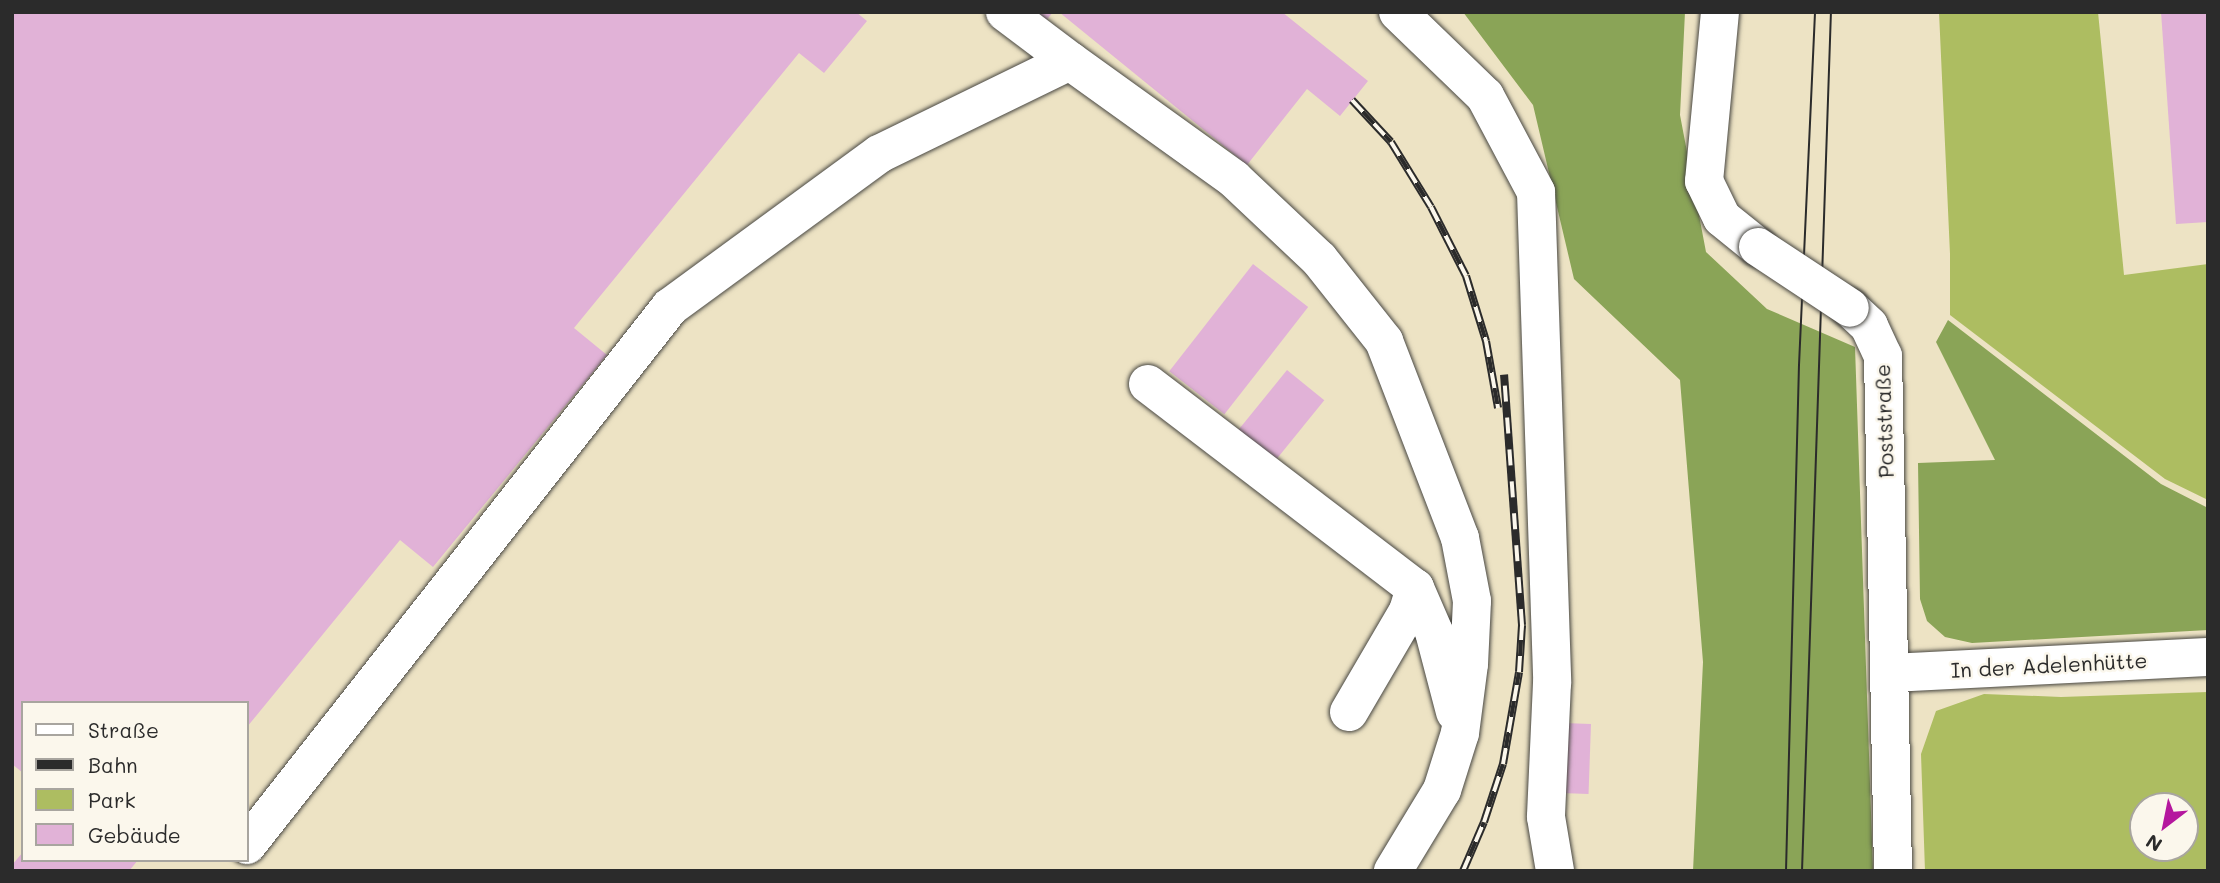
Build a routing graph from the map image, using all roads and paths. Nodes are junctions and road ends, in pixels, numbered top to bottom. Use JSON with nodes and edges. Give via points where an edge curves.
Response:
{"nodes":[{"id":1,"x":1005,"y":12,"type":"edge"},
{"id":2,"x":1398,"y":12,"type":"edge"},
{"id":3,"x":1720,"y":12,"type":"edge"},
{"id":4,"x":1070,"y":61,"type":"junction"},
{"id":5,"x":1148,"y":384,"type":"dead end"},
{"id":6,"x":1415,"y":588,"type":"junction"},
{"id":7,"x":2208,"y":657,"type":"edge"},
{"id":8,"x":1890,"y":673,"type":"junction"},
{"id":9,"x":1349,"y":712,"type":"dead end"},
{"id":10,"x":1460,"y":733,"type":"junction"},
{"id":11,"x":248,"y":844,"type":"edge"},
{"id":12,"x":1393,"y":871,"type":"edge"},
{"id":13,"x":1555,"y":871,"type":"edge"},
{"id":14,"x":1893,"y":871,"type":"edge"}],
"edges":[{"from":1,"to":4,"type":"street"},
{"from":2,"to":13,"type":"street","via":[[1485,96],[1536,192],[1552,683],[1546,817]]},
{"from":3,"to":8,"type":"street","name":"Poststraße","bridge":true,"via":[[1704,181],[1722,218],[1850,308],[1869,326],[1883,356]]},
{"from":4,"to":10,"type":"street","via":[[1234,179],[1319,259],[1384,341],[1460,538],[1472,601]]},
{"from":4,"to":11,"type":"street","via":[[879,154],[670,307]]},
{"from":5,"to":6,"type":"street"},
{"from":6,"to":9,"type":"street","via":[[1408,611]]},
{"from":6,"to":10,"type":"street","via":[[1434,632]]},
{"from":7,"to":8,"type":"street","name":"In der Adelenhütte"},
{"from":8,"to":14,"type":"street","name":"Poststraße"},
{"from":10,"to":12,"type":"street","via":[[1442,790]]}]}
